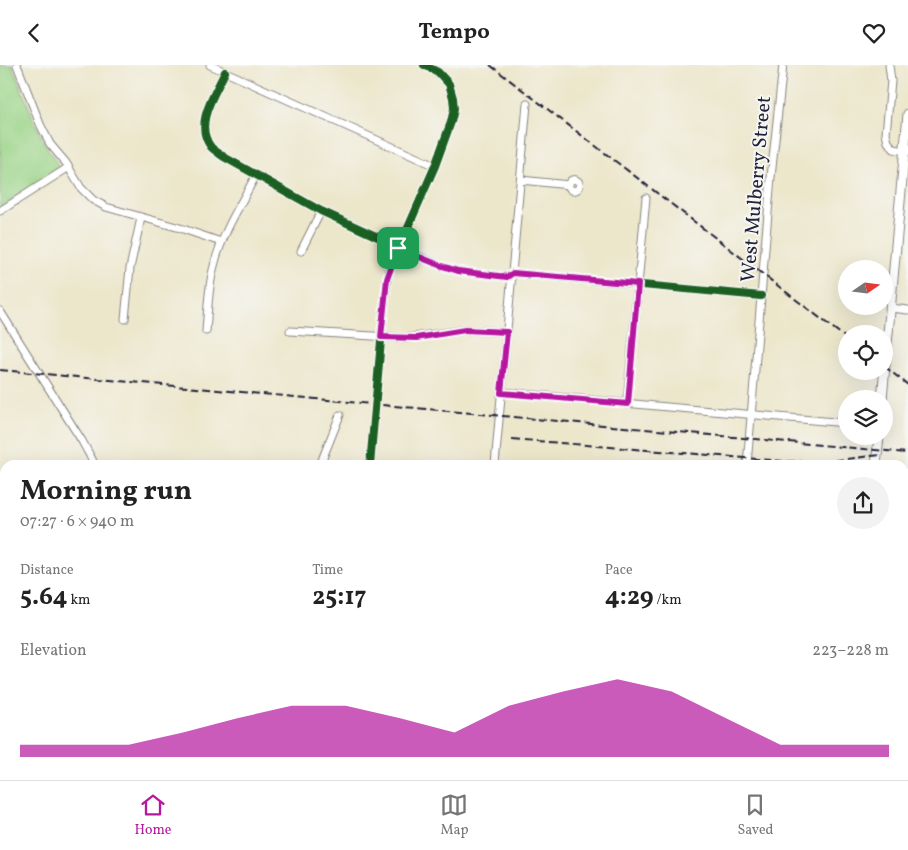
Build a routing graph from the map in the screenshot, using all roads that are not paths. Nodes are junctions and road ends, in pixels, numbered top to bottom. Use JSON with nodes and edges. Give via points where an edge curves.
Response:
{"nodes":[{"id":1,"x":17,"y":65,"type":"edge"},
{"id":2,"x":210,"y":65,"type":"edge"},
{"id":3,"x":424,"y":65,"type":"edge"},
{"id":4,"x":783,"y":65,"type":"edge"},
{"id":5,"x":889,"y":65,"type":"edge"},
{"id":6,"x":225,"y":72,"type":"junction"},
{"id":7,"x":527,"y":104,"type":"dead end"},
{"id":8,"x":908,"y":114,"type":"edge"},
{"id":9,"x":907,"y":132,"type":"edge"},
{"id":10,"x":907,"y":151,"type":"edge"},
{"id":11,"x":435,"y":166,"type":"junction"},
{"id":12,"x":68,"y":167,"type":"junction"},
{"id":13,"x":256,"y":175,"type":"junction"},
{"id":14,"x":521,"y":180,"type":"junction"},
{"id":15,"x":569,"y":185,"type":"dead end"},
{"id":16,"x":646,"y":198,"type":"dead end"},
{"id":17,"x":0,"y":211,"type":"edge"},
{"id":18,"x":321,"y":211,"type":"junction"},
{"id":19,"x":141,"y":218,"type":"junction"},
{"id":20,"x":222,"y":242,"type":"junction"},
{"id":21,"x":398,"y":248,"type":"junction"},
{"id":22,"x":301,"y":251,"type":"dead end"},
{"id":23,"x":513,"y":273,"type":"junction"},
{"id":24,"x":893,"y":280,"type":"edge"},
{"id":25,"x":638,"y":284,"type":"junction"},
{"id":26,"x":761,"y":297,"type":"junction"},
{"id":27,"x":893,"y":308,"type":"edge"},
{"id":28,"x":908,"y":310,"type":"edge"},
{"id":29,"x":0,"y":311,"type":"edge"},
{"id":30,"x":889,"y":315,"type":"edge"},
{"id":31,"x":125,"y":319,"type":"dead end"},
{"id":32,"x":206,"y":331,"type":"dead end"},
{"id":33,"x":290,"y":331,"type":"dead end"},
{"id":34,"x":507,"y":332,"type":"junction"},
{"id":35,"x":381,"y":337,"type":"junction"},
{"id":36,"x":883,"y":390,"type":"edge"},
{"id":37,"x":501,"y":393,"type":"junction"},
{"id":38,"x":628,"y":404,"type":"junction"},
{"id":39,"x":340,"y":415,"type":"dead end"},
{"id":40,"x":752,"y":416,"type":"junction"},
{"id":41,"x":838,"y":422,"type":"edge"},
{"id":42,"x":877,"y":445,"type":"edge"},
{"id":43,"x":92,"y":460,"type":"edge"},
{"id":44,"x":322,"y":460,"type":"edge"},
{"id":45,"x":370,"y":460,"type":"edge"},
{"id":46,"x":495,"y":460,"type":"edge"},
{"id":47,"x":748,"y":460,"type":"edge"},
{"id":48,"x":876,"y":460,"type":"edge"}],
"edges":[{"from":1,"to":12,"type":"street","via":[[40,124],[50,144]]},
{"from":2,"to":6,"type":"street"},
{"from":3,"to":11,"type":"street","via":[[438,72],[449,84],[453,98],[451,122]]},
{"from":4,"to":26,"type":"street","name":"West Mulberry Street"},
{"from":5,"to":10,"type":"street","via":[[887,139],[894,149]]},
{"from":6,"to":11,"type":"street"},
{"from":6,"to":13,"type":"street","via":[[206,113],[206,138],[212,148],[224,157]]},
{"from":7,"to":14,"type":"street"},
{"from":8,"to":9,"type":"main road"},
{"from":9,"to":10,"type":"main road"},
{"from":10,"to":24,"type":"main road"},
{"from":11,"to":21,"type":"street"},
{"from":12,"to":17,"type":"street"},
{"from":12,"to":19,"type":"street","via":[[81,188],[93,199],[106,207]]},
{"from":13,"to":18,"type":"street"},
{"from":13,"to":20,"type":"street"},
{"from":14,"to":15,"type":"street"},
{"from":14,"to":23,"type":"street"},
{"from":16,"to":25,"type":"street"},
{"from":18,"to":21,"type":"street"},
{"from":18,"to":22,"type":"street"},
{"from":19,"to":20,"type":"street"},
{"from":19,"to":31,"type":"street","via":[[130,268]]},
{"from":20,"to":32,"type":"street","via":[[210,286]]},
{"from":21,"to":23,"type":"street","via":[[458,271],[507,277]]},
{"from":21,"to":35,"type":"street","via":[[387,279]]},
{"from":23,"to":25,"type":"street"},
{"from":23,"to":34,"type":"street"},
{"from":25,"to":26,"type":"street"},
{"from":25,"to":38,"type":"street"},
{"from":26,"to":40,"type":"street","name":"West Mulberry Street"},
{"from":27,"to":28,"type":"street"},
{"from":29,"to":43,"type":"street"},
{"from":30,"to":36,"type":"main road"},
{"from":33,"to":35,"type":"street"},
{"from":34,"to":35,"type":"street","via":[[465,330],[416,338]]},
{"from":34,"to":37,"type":"street"},
{"from":35,"to":45,"type":"street"},
{"from":37,"to":38,"type":"street"},
{"from":37,"to":46,"type":"street"},
{"from":38,"to":40,"type":"street"},
{"from":39,"to":44,"type":"street"},
{"from":40,"to":41,"type":"street"},
{"from":40,"to":47,"type":"street","name":"West Mulberry Street"},
{"from":42,"to":48,"type":"main road"}]}
